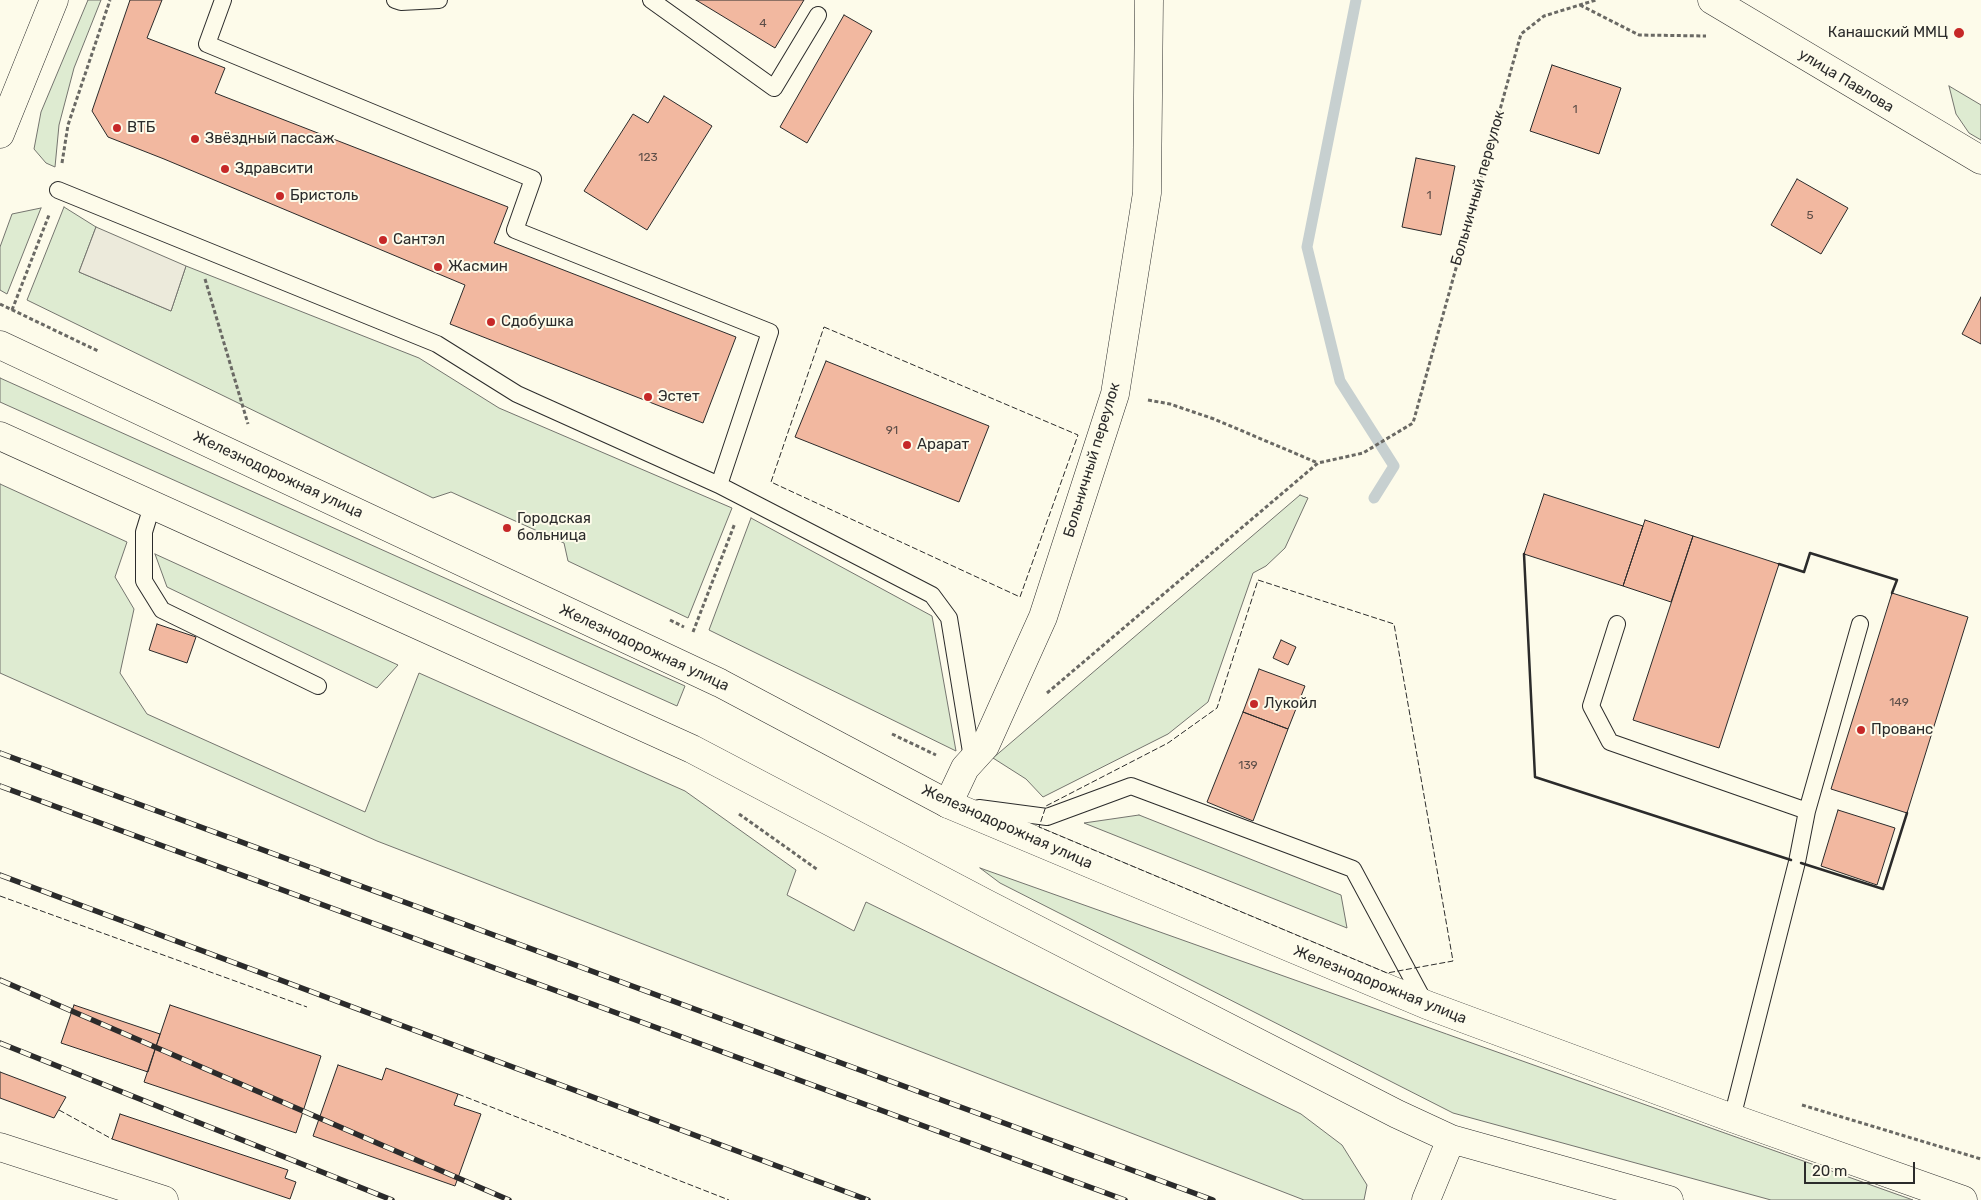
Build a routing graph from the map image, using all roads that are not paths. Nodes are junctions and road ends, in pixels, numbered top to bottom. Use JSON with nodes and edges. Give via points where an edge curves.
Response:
{"nodes":[{"id":1,"x":54,"y":0,"type":"edge"},
{"id":2,"x":223,"y":0,"type":"edge"},
{"id":3,"x":395,"y":0,"type":"edge"},
{"id":4,"x":439,"y":0,"type":"edge"},
{"id":5,"x":651,"y":0,"type":"edge"},
{"id":6,"x":1149,"y":0,"type":"edge"},
{"id":7,"x":1712,"y":0,"type":"edge"},
{"id":8,"x":818,"y":15,"type":"dead end"},
{"id":9,"x":0,"y":134,"type":"edge"},
{"id":10,"x":1981,"y":160,"type":"edge"},
{"id":11,"x":58,"y":190,"type":"road end"},
{"id":12,"x":0,"y":345,"type":"edge"},
{"id":13,"x":0,"y":436,"type":"edge"},
{"id":14,"x":719,"y":485,"type":"junction"},
{"id":15,"x":152,"y":506,"type":"junction"},
{"id":16,"x":1617,"y":624,"type":"dead end"},
{"id":17,"x":1860,"y":624,"type":"dead end"},
{"id":18,"x":318,"y":686,"type":"dead end"},
{"id":19,"x":972,"y":758,"type":"junction"},
{"id":20,"x":948,"y":804,"type":"junction"},
{"id":21,"x":1806,"y":811,"type":"junction"},
{"id":22,"x":1426,"y":1005,"type":"junction"},
{"id":23,"x":1732,"y":1118,"type":"junction"},
{"id":24,"x":1451,"y":1139,"type":"junction"},
{"id":25,"x":0,"y":1147,"type":"edge"},
{"id":26,"x":164,"y":1200,"type":"edge"},
{"id":27,"x":1426,"y":1200,"type":"edge"},
{"id":28,"x":1669,"y":1200,"type":"edge"},
{"id":29,"x":1964,"y":1200,"type":"edge"}],
"edges":[{"from":1,"to":9,"type":"main road"},
{"from":2,"to":14,"type":"lane","via":[[207,44],[533,179],[515,230],[770,332]]},
{"from":3,"to":4,"type":"lane"},
{"from":5,"to":8,"type":"lane","via":[[774,88]]},
{"from":6,"to":19,"type":"main road","name":"Больничный переулок","via":[[1147,193],[1115,394],[1043,617],[985,746]]},
{"from":7,"to":10,"type":"main road","name":"улица Павлова"},
{"from":11,"to":14,"type":"lane","via":[[437,344],[517,394]]},
{"from":12,"to":20,"type":"main road","name":"Железнодорожная улица","via":[[720,682]]},
{"from":13,"to":15,"type":"main road"},
{"from":14,"to":19,"type":"lane","via":[[932,595],[949,618]]},
{"from":15,"to":18,"type":"lane","via":[[144,532],[144,581],[162,610]]},
{"from":15,"to":24,"type":"main road","via":[[692,749],[986,904]]},
{"from":16,"to":21,"type":"lane","via":[[1591,706],[1610,742]]},
{"from":17,"to":21,"type":"lane"},
{"from":19,"to":20,"type":"main road","name":"Больничный переулок"},
{"from":20,"to":22,"type":"main road","name":"Железнодорожная улица"},
{"from":20,"to":22,"type":"lane","via":[[1047,817],[1131,786],[1353,869]]},
{"from":21,"to":23,"type":"lane","via":[[1797,862]]},
{"from":22,"to":23,"type":"main road","name":"Железнодорожная улица"},
{"from":23,"to":29,"type":"main road","name":"Железнодорожная улица"},
{"from":24,"to":27,"type":"main road"},
{"from":24,"to":28,"type":"main road"},
{"from":25,"to":26,"type":"main road"}]}
